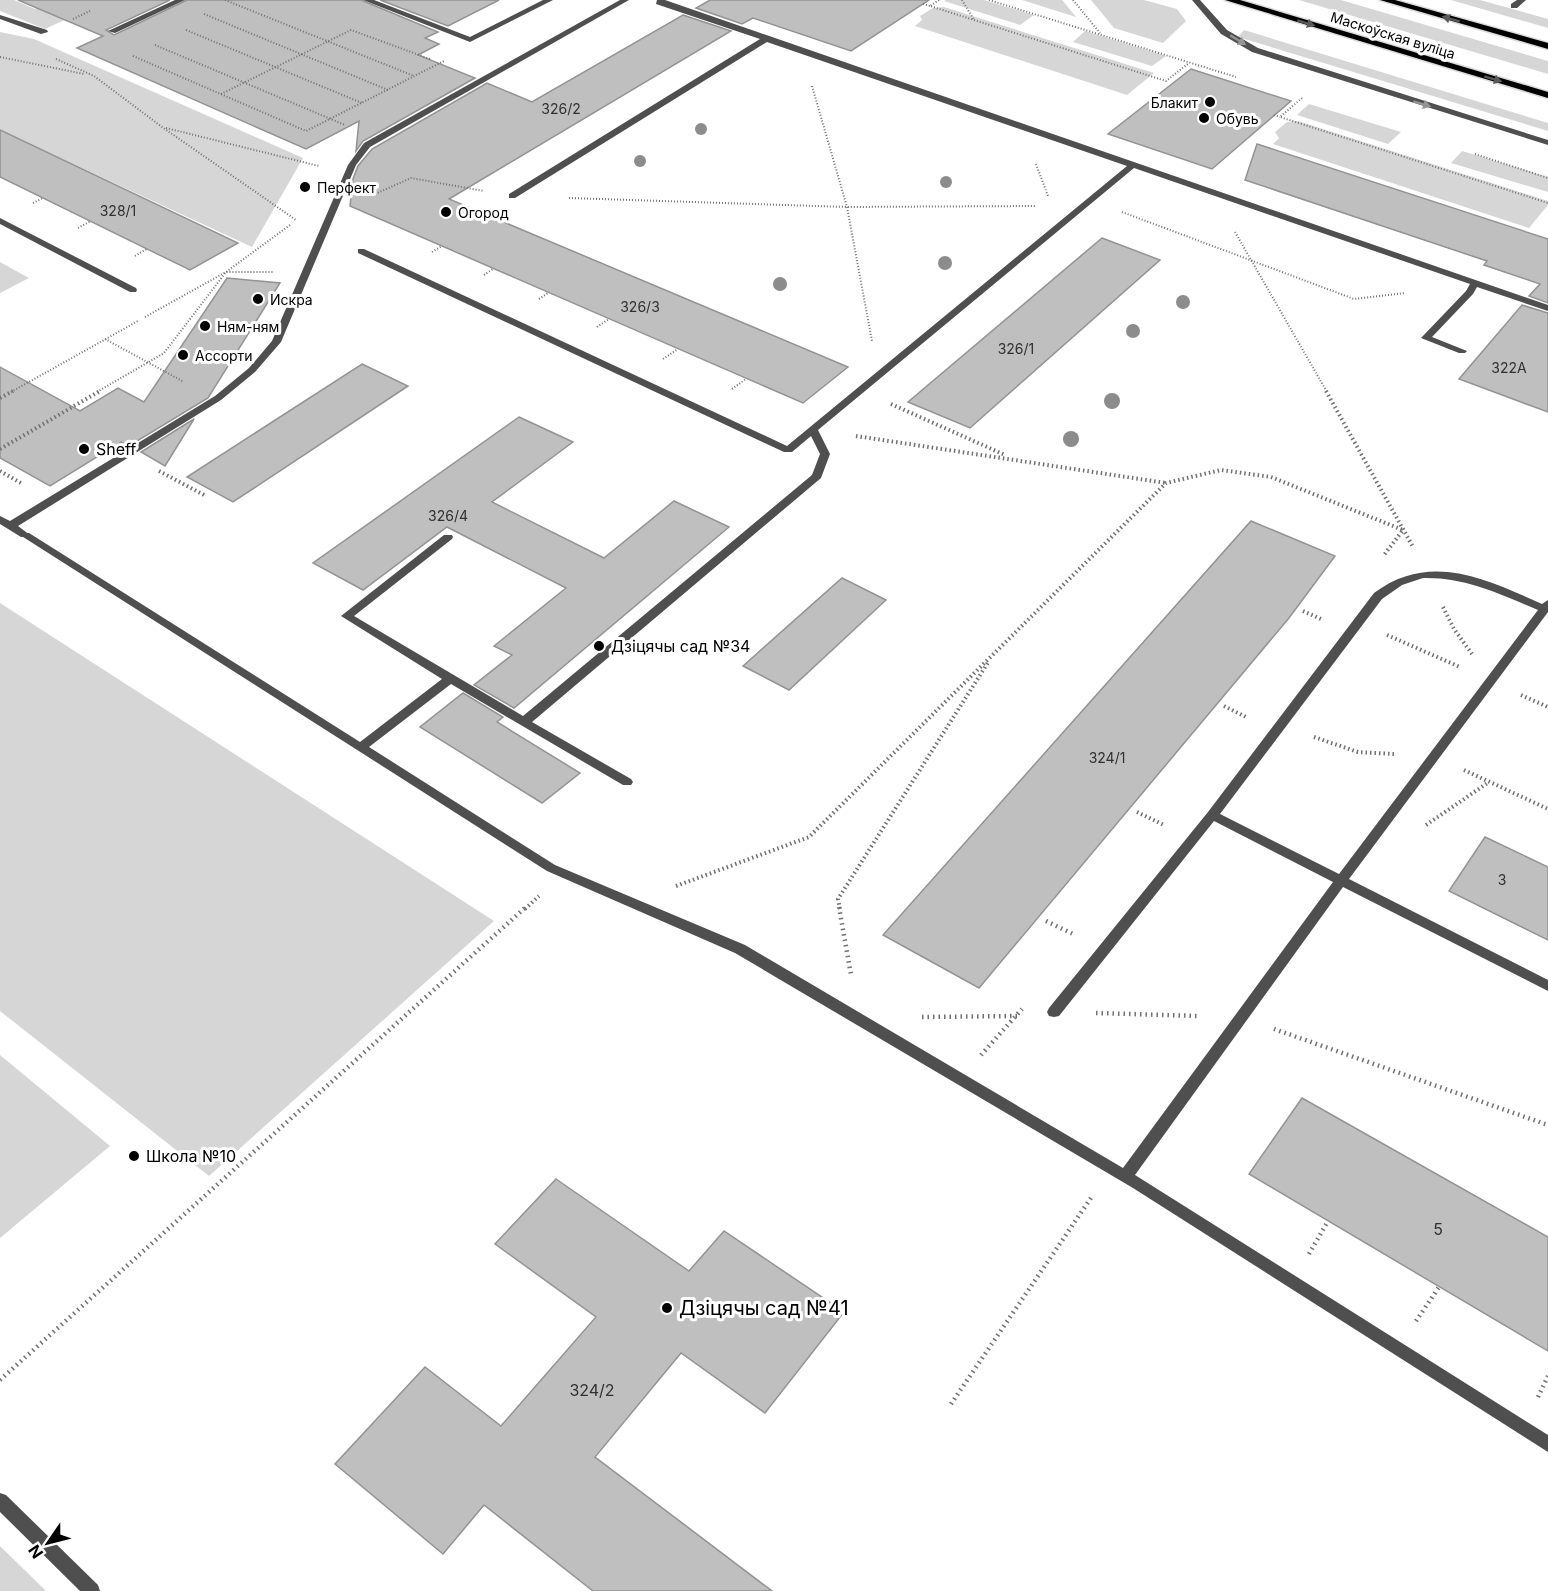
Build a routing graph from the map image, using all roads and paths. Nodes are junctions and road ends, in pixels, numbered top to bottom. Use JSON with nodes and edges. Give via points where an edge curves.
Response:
{"nodes":[{"id":1,"x":181,"y":0,"type":"edge"},
{"id":2,"x":225,"y":0,"type":"edge"},
{"id":3,"x":367,"y":0,"type":"edge"},
{"id":4,"x":549,"y":0,"type":"edge"},
{"id":5,"x":625,"y":0,"type":"edge"},
{"id":6,"x":939,"y":0,"type":"edge"},
{"id":7,"x":962,"y":0,"type":"edge"},
{"id":8,"x":989,"y":0,"type":"edge"},
{"id":9,"x":1073,"y":0,"type":"edge"},
{"id":10,"x":1196,"y":0,"type":"edge"},
{"id":11,"x":1230,"y":0,"type":"edge"},
{"id":12,"x":1385,"y":0,"type":"edge"},
{"id":13,"x":1522,"y":0,"type":"edge"},
{"id":14,"x":658,"y":1,"type":"edge"},
{"id":15,"x":923,"y":4,"type":"dead end"},
{"id":16,"x":930,"y":6,"type":"junction"},
{"id":17,"x":1514,"y":6,"type":"dead end"},
{"id":18,"x":97,"y":8,"type":"dead end"},
{"id":19,"x":204,"y":14,"type":"dead end"},
{"id":20,"x":0,"y":16,"type":"edge"},
{"id":21,"x":975,"y":20,"type":"junction"},
{"id":22,"x":177,"y":27,"type":"dead end"},
{"id":23,"x":112,"y":31,"type":"dead end"},
{"id":24,"x":44,"y":32,"type":"joint"},
{"id":25,"x":766,"y":39,"type":"junction"},
{"id":26,"x":146,"y":41,"type":"dead end"},
{"id":27,"x":329,"y":42,"type":"junction"},
{"id":28,"x":1548,"y":46,"type":"edge"},
{"id":29,"x":801,"y":51,"type":"junction"},
{"id":30,"x":303,"y":54,"type":"junction"},
{"id":31,"x":133,"y":56,"type":"dead end"},
{"id":32,"x":0,"y":57,"type":"edge"},
{"id":33,"x":51,"y":57,"type":"dead end"},
{"id":34,"x":445,"y":61,"type":"junction"},
{"id":35,"x":1190,"y":63,"type":"dead end"},
{"id":36,"x":277,"y":67,"type":"junction"},
{"id":37,"x":492,"y":74,"type":"junction"},
{"id":38,"x":94,"y":76,"type":"junction"},
{"id":39,"x":415,"y":77,"type":"junction"},
{"id":40,"x":1166,"y":81,"type":"junction"},
{"id":41,"x":245,"y":82,"type":"junction"},
{"id":42,"x":1173,"y":83,"type":"dead end"},
{"id":43,"x":389,"y":90,"type":"junction"},
{"id":44,"x":220,"y":94,"type":"junction"},
{"id":45,"x":1548,"y":95,"type":"edge"},
{"id":46,"x":1302,"y":98,"type":"dead end"},
{"id":47,"x":363,"y":104,"type":"junction"},
{"id":48,"x":1274,"y":116,"type":"dead end"},
{"id":49,"x":1280,"y":117,"type":"junction"},
{"id":50,"x":332,"y":119,"type":"junction"},
{"id":51,"x":162,"y":126,"type":"junction"},
{"id":52,"x":375,"y":138,"type":"junction"},
{"id":53,"x":1548,"y":143,"type":"edge"},
{"id":54,"x":1035,"y":160,"type":"dead end"},
{"id":55,"x":1133,"y":165,"type":"junction"},
{"id":56,"x":348,"y":173,"type":"junction"},
{"id":57,"x":512,"y":196,"type":"junction"},
{"id":58,"x":1548,"y":203,"type":"edge"},
{"id":59,"x":1052,"y":206,"type":"junction"},
{"id":60,"x":1085,"y":206,"type":"junction"},
{"id":61,"x":847,"y":207,"type":"junction"},
{"id":62,"x":332,"y":212,"type":"junction"},
{"id":63,"x":297,"y":220,"type":"junction"},
{"id":64,"x":0,"y":221,"type":"edge"},
{"id":65,"x":1229,"y":224,"type":"dead end"},
{"id":66,"x":361,"y":251,"type":"dead end"},
{"id":67,"x":1254,"y":262,"type":"junction"},
{"id":68,"x":306,"y":271,"type":"junction"},
{"id":69,"x":226,"y":272,"type":"junction"},
{"id":70,"x":1476,"y":283,"type":"junction"},
{"id":71,"x":133,"y":290,"type":"dead end"},
{"id":72,"x":1409,"y":292,"type":"dead end"},
{"id":73,"x":1548,"y":308,"type":"edge"},
{"id":74,"x":609,"y":319,"type":"dead end"},
{"id":75,"x":593,"y":330,"type":"dead end"},
{"id":76,"x":105,"y":339,"type":"junction"},
{"id":77,"x":678,"y":349,"type":"dead end"},
{"id":78,"x":1462,"y":351,"type":"dead end"},
{"id":79,"x":660,"y":361,"type":"dead end"},
{"id":80,"x":147,"y":364,"type":"junction"},
{"id":81,"x":879,"y":377,"type":"junction"},
{"id":82,"x":746,"y":379,"type":"dead end"},
{"id":83,"x":729,"y":392,"type":"dead end"},
{"id":84,"x":0,"y":398,"type":"edge"},
{"id":85,"x":813,"y":430,"type":"junction"},
{"id":86,"x":0,"y":449,"type":"edge"},
{"id":87,"x":127,"y":453,"type":"junction"},
{"id":88,"x":1011,"y":458,"type":"junction"},
{"id":89,"x":1166,"y":483,"type":"junction"},
{"id":90,"x":204,"y":495,"type":"dead end"},
{"id":91,"x":0,"y":519,"type":"edge"},
{"id":92,"x":11,"y":525,"type":"junction"},
{"id":93,"x":1403,"y":530,"type":"junction"},
{"id":94,"x":448,"y":537,"type":"dead end"},
{"id":95,"x":1429,"y":575,"type":"junction"},
{"id":96,"x":1546,"y":606,"type":"edge"},
{"id":97,"x":1303,"y":611,"type":"dead end"},
{"id":98,"x":1358,"y":622,"type":"junction"},
{"id":99,"x":1329,"y":623,"type":"dead end"},
{"id":100,"x":992,"y":655,"type":"junction"},
{"id":101,"x":450,"y":679,"type":"junction"},
{"id":102,"x":1492,"y":681,"type":"junction"},
{"id":103,"x":1224,"y":706,"type":"dead end"},
{"id":104,"x":1548,"y":707,"type":"edge"},
{"id":105,"x":524,"y":722,"type":"junction"},
{"id":106,"x":1278,"y":726,"type":"junction"},
{"id":107,"x":361,"y":747,"type":"junction"},
{"id":108,"x":1434,"y":757,"type":"junction"},
{"id":109,"x":627,"y":782,"type":"dead end"},
{"id":110,"x":1548,"y":809,"type":"edge"},
{"id":111,"x":1137,"y":812,"type":"dead end"},
{"id":112,"x":1212,"y":815,"type":"junction"},
{"id":113,"x":1167,"y":826,"type":"dead end"},
{"id":114,"x":564,"y":874,"type":"junction"},
{"id":115,"x":1341,"y":879,"type":"junction"},
{"id":116,"x":632,"y":903,"type":"junction"},
{"id":117,"x":1046,"y":921,"type":"dead end"},
{"id":118,"x":1079,"y":937,"type":"dead end"},
{"id":119,"x":852,"y":978,"type":"dead end"},
{"id":120,"x":1548,"y":986,"type":"edge"},
{"id":121,"x":1054,"y":1012,"type":"dead end"},
{"id":122,"x":1112,"y":1169,"type":"junction"},
{"id":123,"x":1125,"y":1176,"type":"junction"},
{"id":124,"x":1328,"y":1221,"type":"dead end"},
{"id":125,"x":1307,"y":1258,"type":"dead end"},
{"id":126,"x":1439,"y":1287,"type":"dead end"},
{"id":127,"x":1414,"y":1324,"type":"dead end"},
{"id":128,"x":1548,"y":1376,"type":"edge"},
{"id":129,"x":0,"y":1380,"type":"edge"},
{"id":130,"x":1537,"y":1399,"type":"dead end"},
{"id":131,"x":951,"y":1404,"type":"dead end"},
{"id":132,"x":1548,"y":1444,"type":"edge"},
{"id":133,"x":0,"y":1502,"type":"edge"},
{"id":134,"x":92,"y":1591,"type":"edge"}],
"edges":[{"from":1,"to":23,"type":"street"},
{"from":2,"to":27,"type":"path"},
{"from":3,"to":4,"type":"street","via":[[470,40]]},
{"from":5,"to":37,"type":"street"},
{"from":6,"to":16,"type":"path"},
{"from":7,"to":21,"type":"path"},
{"from":8,"to":9,"type":"path","via":[[1100,34]]},
{"from":10,"to":53,"type":"street","one_way":true,"via":[[1224,32],[1255,50]]},
{"from":11,"to":45,"type":"main road","name":"Маскоўская вуліца","one_way":true},
{"from":28,"to":12,"type":"main road","name":"Маскоўская вуліца","one_way":true},
{"from":13,"to":17,"type":"street"},
{"from":14,"to":25,"type":"street"},
{"from":15,"to":16,"type":"path"},
{"from":16,"to":21,"type":"path"},
{"from":18,"to":24,"type":"path"},
{"from":19,"to":30,"type":"path"},
{"from":20,"to":24,"type":"street"},
{"from":21,"to":40,"type":"path"},
{"from":22,"to":36,"type":"path"},
{"from":25,"to":29,"type":"street"},
{"from":25,"to":57,"type":"street"},
{"from":26,"to":41,"type":"path"},
{"from":27,"to":30,"type":"path"},
{"from":27,"to":34,"type":"path","via":[[351,30],[421,57]]},
{"from":27,"to":39,"type":"path"},
{"from":29,"to":55,"type":"street"},
{"from":29,"to":61,"type":"path"},
{"from":30,"to":36,"type":"path"},
{"from":30,"to":43,"type":"path"},
{"from":31,"to":44,"type":"path"},
{"from":32,"to":38,"type":"path"},
{"from":33,"to":38,"type":"path"},
{"from":34,"to":37,"type":"path"},
{"from":34,"to":39,"type":"path"},
{"from":35,"to":40,"type":"path"},
{"from":36,"to":41,"type":"path"},
{"from":36,"to":47,"type":"path"},
{"from":37,"to":52,"type":"street"},
{"from":38,"to":51,"type":"path"},
{"from":39,"to":43,"type":"path"},
{"from":40,"to":42,"type":"path"},
{"from":41,"to":44,"type":"path"},
{"from":41,"to":50,"type":"path"},
{"from":43,"to":47,"type":"path"},
{"from":44,"to":50,"type":"path","via":[[303,130],[312,130]]},
{"from":46,"to":49,"type":"path"},
{"from":47,"to":50,"type":"path"},
{"from":48,"to":49,"type":"path"},
{"from":49,"to":58,"type":"path"},
{"from":50,"to":52,"type":"path"},
{"from":51,"to":56,"type":"path"},
{"from":51,"to":63,"type":"path"},
{"from":52,"to":56,"type":"street","via":[[358,154]]},
{"from":54,"to":59,"type":"path"},
{"from":55,"to":60,"type":"street"},
{"from":55,"to":70,"type":"street"},
{"from":56,"to":62,"type":"street"},
{"from":57,"to":61,"type":"path"},
{"from":57,"to":62,"type":"path","via":[[411,178]]},
{"from":59,"to":60,"type":"path"},
{"from":59,"to":61,"type":"path"},
{"from":60,"to":67,"type":"path","via":[[1105,205]]},
{"from":60,"to":81,"type":"street"},
{"from":61,"to":81,"type":"path"},
{"from":62,"to":63,"type":"path"},
{"from":62,"to":68,"type":"street"},
{"from":63,"to":69,"type":"path"},
{"from":64,"to":71,"type":"street"},
{"from":65,"to":67,"type":"path"},
{"from":66,"to":85,"type":"street","via":[[788,450]]},
{"from":67,"to":72,"type":"path","via":[[1354,299]]},
{"from":67,"to":93,"type":"path"},
{"from":68,"to":69,"type":"path"},
{"from":68,"to":87,"type":"street","via":[[276,342],[252,370],[218,398]]},
{"from":69,"to":76,"type":"path"},
{"from":69,"to":80,"type":"path","via":[[164,353]]},
{"from":70,"to":73,"type":"street"},
{"from":70,"to":78,"type":"street","via":[[1426,338]]},
{"from":74,"to":75,"type":"path"},
{"from":76,"to":80,"type":"path"},
{"from":76,"to":84,"type":"path"},
{"from":77,"to":79,"type":"path"},
{"from":80,"to":86,"type":"path"},
{"from":81,"to":85,"type":"street"},
{"from":81,"to":88,"type":"path","via":[[877,398]]},
{"from":82,"to":83,"type":"path"},
{"from":85,"to":88,"type":"path"},
{"from":85,"to":105,"type":"street","via":[[825,454],[817,476]]},
{"from":87,"to":90,"type":"path"},
{"from":87,"to":92,"type":"street"},
{"from":88,"to":89,"type":"path"},
{"from":89,"to":93,"type":"path","via":[[1221,470],[1271,477]]},
{"from":89,"to":100,"type":"path"},
{"from":91,"to":92,"type":"street"},
{"from":92,"to":107,"type":"street"},
{"from":93,"to":95,"type":"path"},
{"from":94,"to":101,"type":"street","via":[[346,616]]},
{"from":95,"to":96,"type":"street","via":[[1473,580]]},
{"from":95,"to":98,"type":"street","via":[[1393,585],[1378,596]]},
{"from":95,"to":102,"type":"path","via":[[1454,629]]},
{"from":96,"to":102,"type":"street"},
{"from":97,"to":99,"type":"path"},
{"from":98,"to":102,"type":"path"},
{"from":98,"to":106,"type":"street"},
{"from":100,"to":116,"type":"path","via":[[809,837]]},
{"from":100,"to":119,"type":"path","via":[[838,900]]},
{"from":101,"to":105,"type":"street"},
{"from":101,"to":107,"type":"street"},
{"from":102,"to":104,"type":"path"},
{"from":102,"to":108,"type":"street"},
{"from":103,"to":106,"type":"path","via":[[1252,720]]},
{"from":105,"to":109,"type":"street"},
{"from":106,"to":108,"type":"path","via":[[1358,752]]},
{"from":106,"to":112,"type":"street"},
{"from":107,"to":114,"type":"street"},
{"from":108,"to":110,"type":"path"},
{"from":108,"to":115,"type":"street"},
{"from":111,"to":113,"type":"path"},
{"from":112,"to":115,"type":"street"},
{"from":112,"to":121,"type":"street"},
{"from":114,"to":116,"type":"street"},
{"from":114,"to":129,"type":"path"},
{"from":115,"to":120,"type":"street"},
{"from":115,"to":123,"type":"street"},
{"from":116,"to":122,"type":"street","via":[[740,949]]},
{"from":117,"to":118,"type":"path"},
{"from":122,"to":123,"type":"street"},
{"from":122,"to":131,"type":"path"},
{"from":123,"to":132,"type":"street"},
{"from":124,"to":125,"type":"path"},
{"from":126,"to":127,"type":"path"},
{"from":128,"to":130,"type":"path"},
{"from":133,"to":134,"type":"street"}]}
